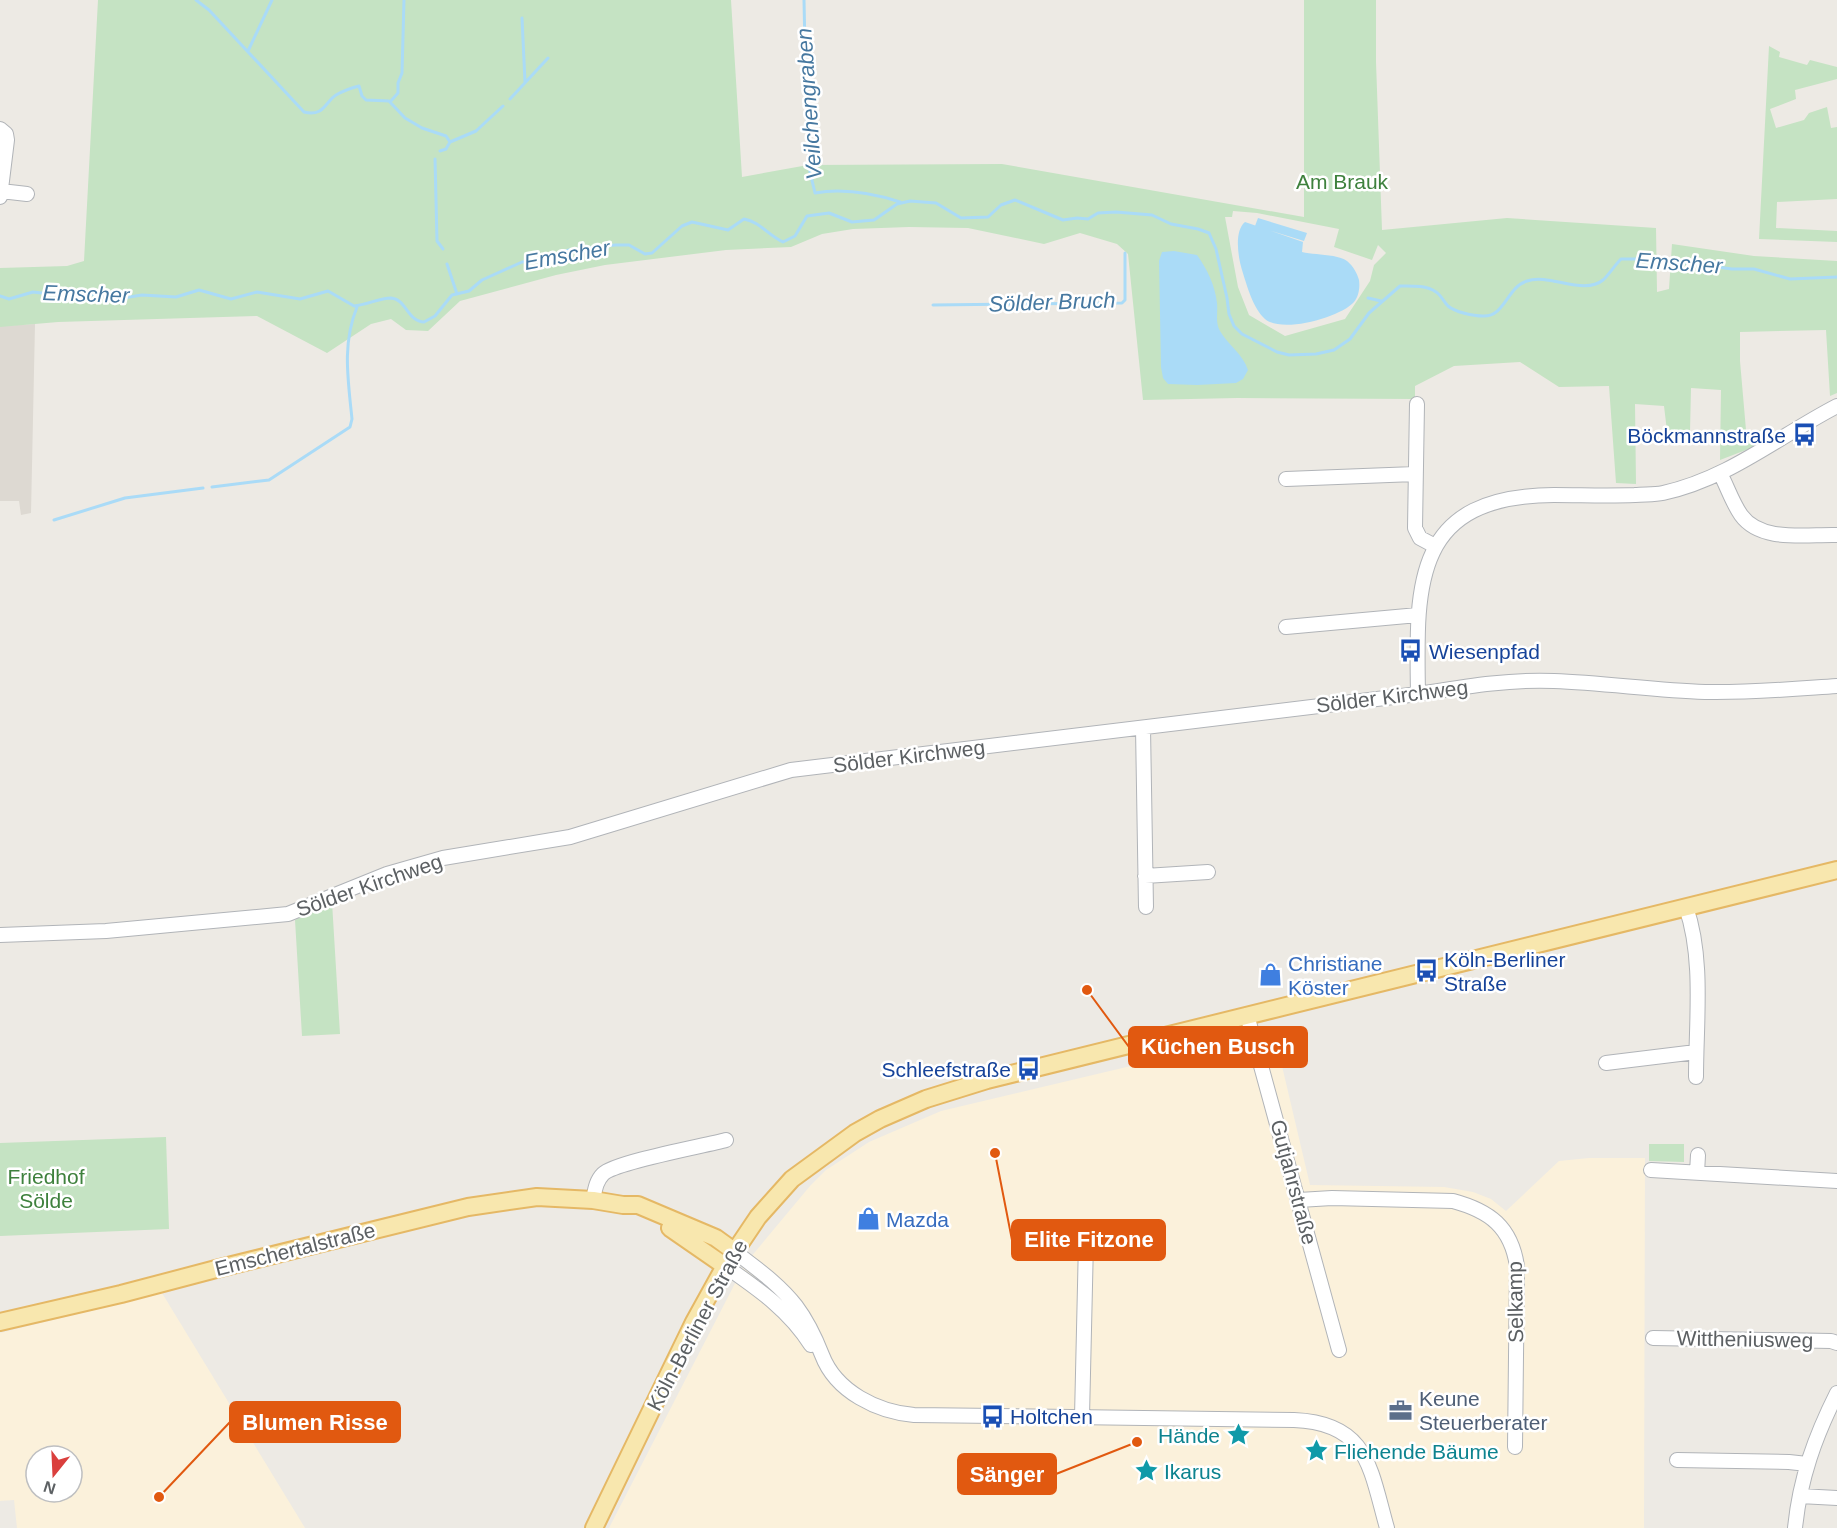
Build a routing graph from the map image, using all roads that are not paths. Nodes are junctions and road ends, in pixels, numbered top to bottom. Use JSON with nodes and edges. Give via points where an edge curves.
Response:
{"nodes":[{"id":1,"x":0,"y":129,"type":"edge"},
{"id":2,"x":1,"y":191,"type":"edge"},
{"id":3,"x":27,"y":194,"type":"dead end"},
{"id":4,"x":0,"y":197,"type":"edge"},
{"id":5,"x":1417,"y":404,"type":"dead end"},
{"id":6,"x":1837,"y":406,"type":"edge"},
{"id":7,"x":1720,"y":473,"type":"junction"},
{"id":8,"x":1415,"y":474,"type":"junction"},
{"id":9,"x":1286,"y":479,"type":"dead end"},
{"id":10,"x":1837,"y":535,"type":"edge"},
{"id":11,"x":1435,"y":546,"type":"junction"},
{"id":12,"x":1418,"y":615,"type":"junction"},
{"id":13,"x":1286,"y":627,"type":"dead end"},
{"id":14,"x":1837,"y":686,"type":"edge"},
{"id":15,"x":1418,"y":694,"type":"junction"},
{"id":16,"x":1143,"y":728,"type":"junction"},
{"id":17,"x":1837,"y":870,"type":"edge"},
{"id":18,"x":1208,"y":872,"type":"dead end"},
{"id":19,"x":1145,"y":876,"type":"junction"},
{"id":20,"x":1146,"y":906,"type":"dead end"},
{"id":21,"x":1686,"y":906,"type":"junction"},
{"id":22,"x":0,"y":935,"type":"edge"},
{"id":23,"x":1247,"y":1015,"type":"junction"},
{"id":24,"x":1696,"y":1053,"type":"junction"},
{"id":25,"x":1606,"y":1063,"type":"dead end"},
{"id":26,"x":1696,"y":1077,"type":"dead end"},
{"id":27,"x":726,"y":1140,"type":"dead end"},
{"id":28,"x":1698,"y":1155,"type":"dead end"},
{"id":29,"x":1651,"y":1170,"type":"dead end"},
{"id":30,"x":1697,"y":1173,"type":"junction"},
{"id":31,"x":1837,"y":1181,"type":"edge"},
{"id":32,"x":593,"y":1200,"type":"junction"},
{"id":33,"x":1299,"y":1200,"type":"junction"},
{"id":34,"x":623,"y":1205,"type":"junction"},
{"id":35,"x":1086,"y":1242,"type":"dead end"},
{"id":36,"x":734,"y":1251,"type":"junction"},
{"id":37,"x":724,"y":1266,"type":"junction"},
{"id":38,"x":0,"y":1322,"type":"edge"},
{"id":39,"x":1653,"y":1338,"type":"dead end"},
{"id":40,"x":1837,"y":1343,"type":"edge"},
{"id":41,"x":1339,"y":1350,"type":"dead end"},
{"id":42,"x":822,"y":1354,"type":"junction"},
{"id":43,"x":1837,"y":1393,"type":"edge"},
{"id":44,"x":1082,"y":1417,"type":"junction"},
{"id":45,"x":1515,"y":1447,"type":"dead end"},
{"id":46,"x":1677,"y":1461,"type":"dead end"},
{"id":47,"x":1807,"y":1464,"type":"junction"},
{"id":48,"x":1800,"y":1496,"type":"junction"},
{"id":49,"x":1837,"y":1498,"type":"edge"},
{"id":50,"x":594,"y":1528,"type":"edge"},
{"id":51,"x":1387,"y":1528,"type":"edge"},
{"id":52,"x":1795,"y":1528,"type":"edge"}],
"edges":[{"from":1,"to":2,"type":"street","via":[[7,140]]},
{"from":2,"to":3,"type":"street"},
{"from":2,"to":4,"type":"street"},
{"from":5,"to":8,"type":"street"},
{"from":6,"to":7,"type":"street"},
{"from":7,"to":10,"type":"street","via":[[1741,515],[1756,528],[1775,534]]},
{"from":7,"to":11,"type":"street","via":[[1662,494],[1530,495],[1501,500],[1462,518]]},
{"from":8,"to":9,"type":"street"},
{"from":8,"to":11,"type":"street","via":[[1415,528],[1417,535]]},
{"from":11,"to":12,"type":"street","via":[[1422,583]]},
{"from":12,"to":13,"type":"street"},
{"from":12,"to":15,"type":"street"},
{"from":14,"to":15,"type":"street","name":"Sölder Kirchweg","via":[[1705,692],[1523,681]]},
{"from":15,"to":16,"type":"street","name":"Sölder Kirchweg"},
{"from":16,"to":19,"type":"street"},
{"from":16,"to":22,"type":"street","name":"Sölder Kirchweg","via":[[791,770],[570,837],[443,858],[387,874],[288,914],[117,930]]},
{"from":17,"to":21,"type":"main road","name":"Köln-Berliner Straße"},
{"from":18,"to":19,"type":"street"},
{"from":19,"to":20,"type":"street"},
{"from":21,"to":23,"type":"main road","name":"Köln-Berliner Straße"},
{"from":21,"to":24,"type":"street","via":[[1696,954]]},
{"from":23,"to":33,"type":"street","name":"Gutjahrstraße"},
{"from":23,"to":36,"type":"main road","name":"Köln-Berliner Straße","via":[[987,1080],[890,1115],[855,1133],[792,1179]]},
{"from":24,"to":25,"type":"street"},
{"from":24,"to":26,"type":"street"},
{"from":27,"to":32,"type":"street","via":[[605,1172],[598,1180]]},
{"from":28,"to":30,"type":"street"},
{"from":29,"to":30,"type":"street"},
{"from":30,"to":31,"type":"street"},
{"from":32,"to":34,"type":"main road","name":"Emschertalstraße"},
{"from":32,"to":38,"type":"main road","name":"Emschertalstraße","via":[[537,1197],[468,1207]]},
{"from":33,"to":41,"type":"street","name":"Gutjahrstraße"},
{"from":33,"to":45,"type":"street","name":"Selkamp","via":[[1452,1201],[1475,1209],[1500,1225],[1510,1239],[1517,1266]]},
{"from":34,"to":36,"type":"main road","name":"Emschertalstraße","via":[[638,1204],[655,1211],[716,1238]]},
{"from":34,"to":37,"type":"main road","via":[[677,1231]]},
{"from":35,"to":44,"type":"street"},
{"from":36,"to":37,"type":"main road","name":"Köln-Berliner Straße"},
{"from":36,"to":42,"type":"street","via":[[789,1297],[810,1326]]},
{"from":37,"to":42,"type":"street","via":[[782,1308]]},
{"from":37,"to":50,"type":"main road","name":"Köln-Berliner Straße"},
{"from":39,"to":40,"type":"street","name":"Wittheniusweg"},
{"from":42,"to":44,"type":"street","via":[[852,1392],[874,1406],[900,1414]]},
{"from":43,"to":47,"type":"street"},
{"from":44,"to":51,"type":"street","via":[[1301,1420],[1329,1425],[1345,1433],[1361,1450]]},
{"from":46,"to":47,"type":"street"},
{"from":47,"to":48,"type":"street"},
{"from":48,"to":49,"type":"street"},
{"from":48,"to":52,"type":"street"}]}
